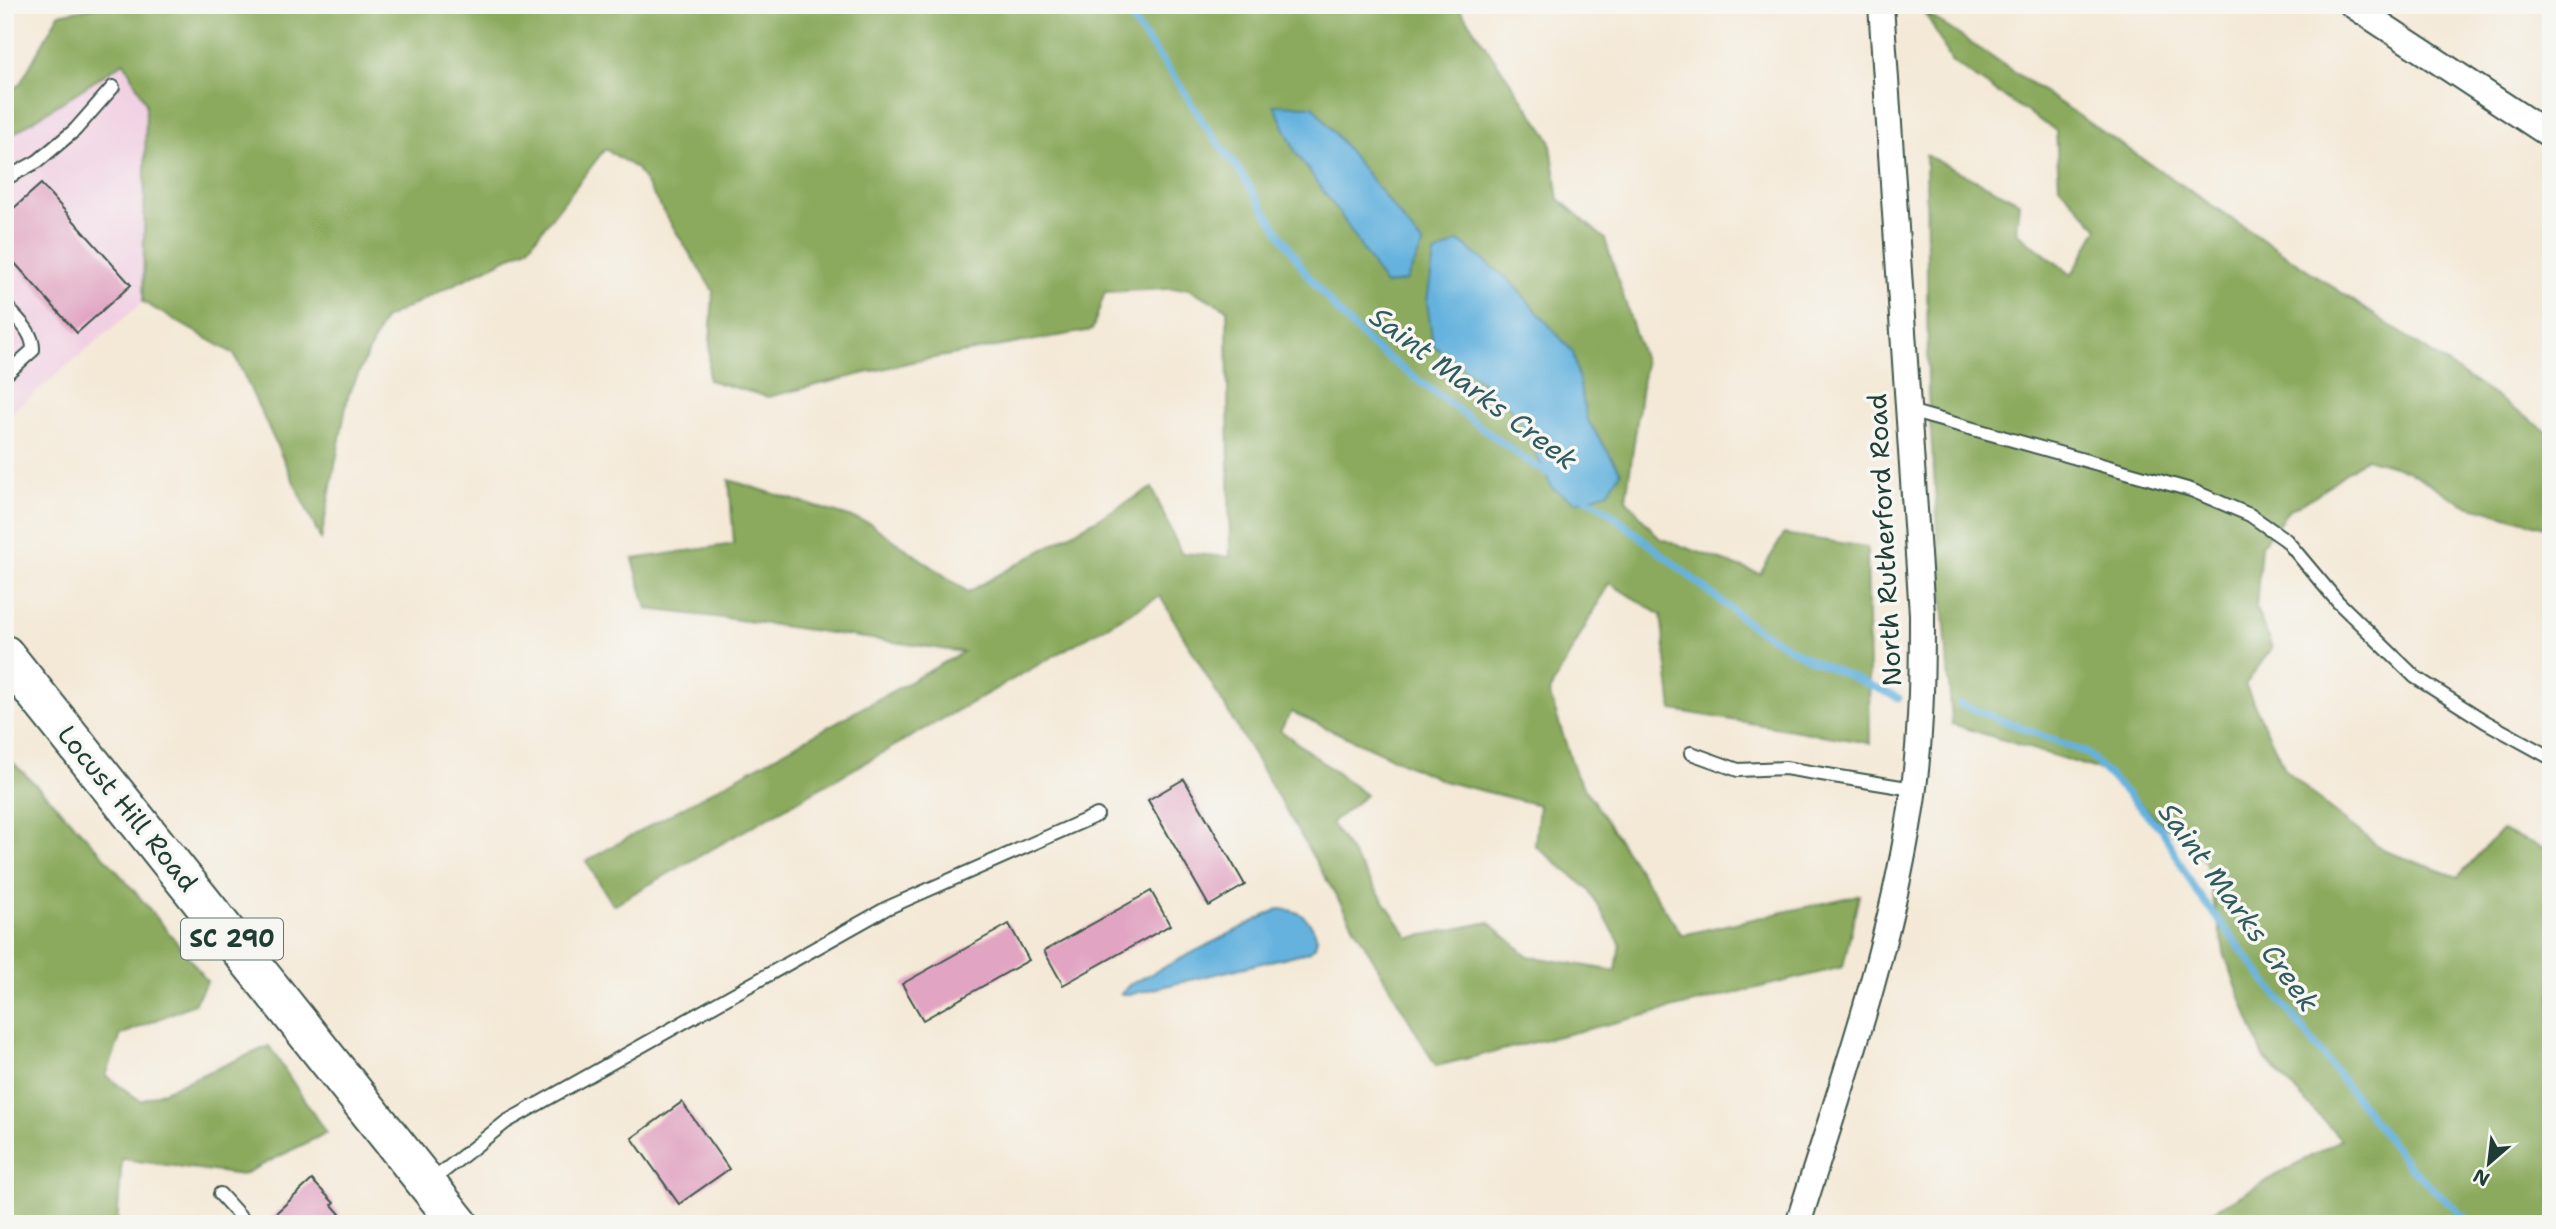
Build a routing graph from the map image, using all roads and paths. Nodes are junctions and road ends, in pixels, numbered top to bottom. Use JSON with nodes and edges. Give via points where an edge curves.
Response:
{"nodes":[{"id":1,"x":1881,"y":5,"type":"edge"},
{"id":2,"x":2352,"y":5,"type":"edge"},
{"id":3,"x":113,"y":87,"type":"dead end"},
{"id":4,"x":2551,"y":136,"type":"edge"},
{"id":5,"x":5,"y":179,"type":"edge"},
{"id":6,"x":5,"y":305,"type":"edge"},
{"id":7,"x":5,"y":374,"type":"edge"},
{"id":8,"x":1909,"y":411,"type":"junction"},
{"id":9,"x":5,"y":655,"type":"edge"},
{"id":10,"x":1691,"y":754,"type":"dead end"},
{"id":11,"x":2551,"y":758,"type":"edge"},
{"id":12,"x":1913,"y":789,"type":"junction"},
{"id":13,"x":1097,"y":815,"type":"dead end"},
{"id":14,"x":427,"y":1184,"type":"junction"},
{"id":15,"x":220,"y":1194,"type":"dead end"},
{"id":16,"x":247,"y":1224,"type":"edge"},
{"id":17,"x":459,"y":1224,"type":"edge"},
{"id":18,"x":1798,"y":1224,"type":"edge"}],
"edges":[{"from":1,"to":8,"type":"street","name":"North Rutherford Road"},
{"from":2,"to":4,"type":"street"},
{"from":3,"to":5,"type":"lane","via":[[75,130],[38,161]]},
{"from":6,"to":7,"type":"lane","via":[[29,332],[33,350]]},
{"from":8,"to":11,"type":"lane","via":[[2192,490],[2250,515],[2286,540],[2338,603],[2415,677]]},
{"from":8,"to":12,"type":"street","name":"North Rutherford Road","via":[[1923,689]]},
{"from":9,"to":14,"type":"main road","name":"Locust Hill Road","number":"SC 290"},
{"from":10,"to":12,"type":"lane","via":[[1738,770],[1784,768]]},
{"from":12,"to":18,"type":"street","name":"North Rutherford Road","via":[[1900,870],[1863,1018]]},
{"from":13,"to":14,"type":"lane","via":[[887,908],[506,1122]]},
{"from":14,"to":17,"type":"main road","name":"Locust Hill Road","number":"SC 290"},
{"from":15,"to":16,"type":"lane"}]}
